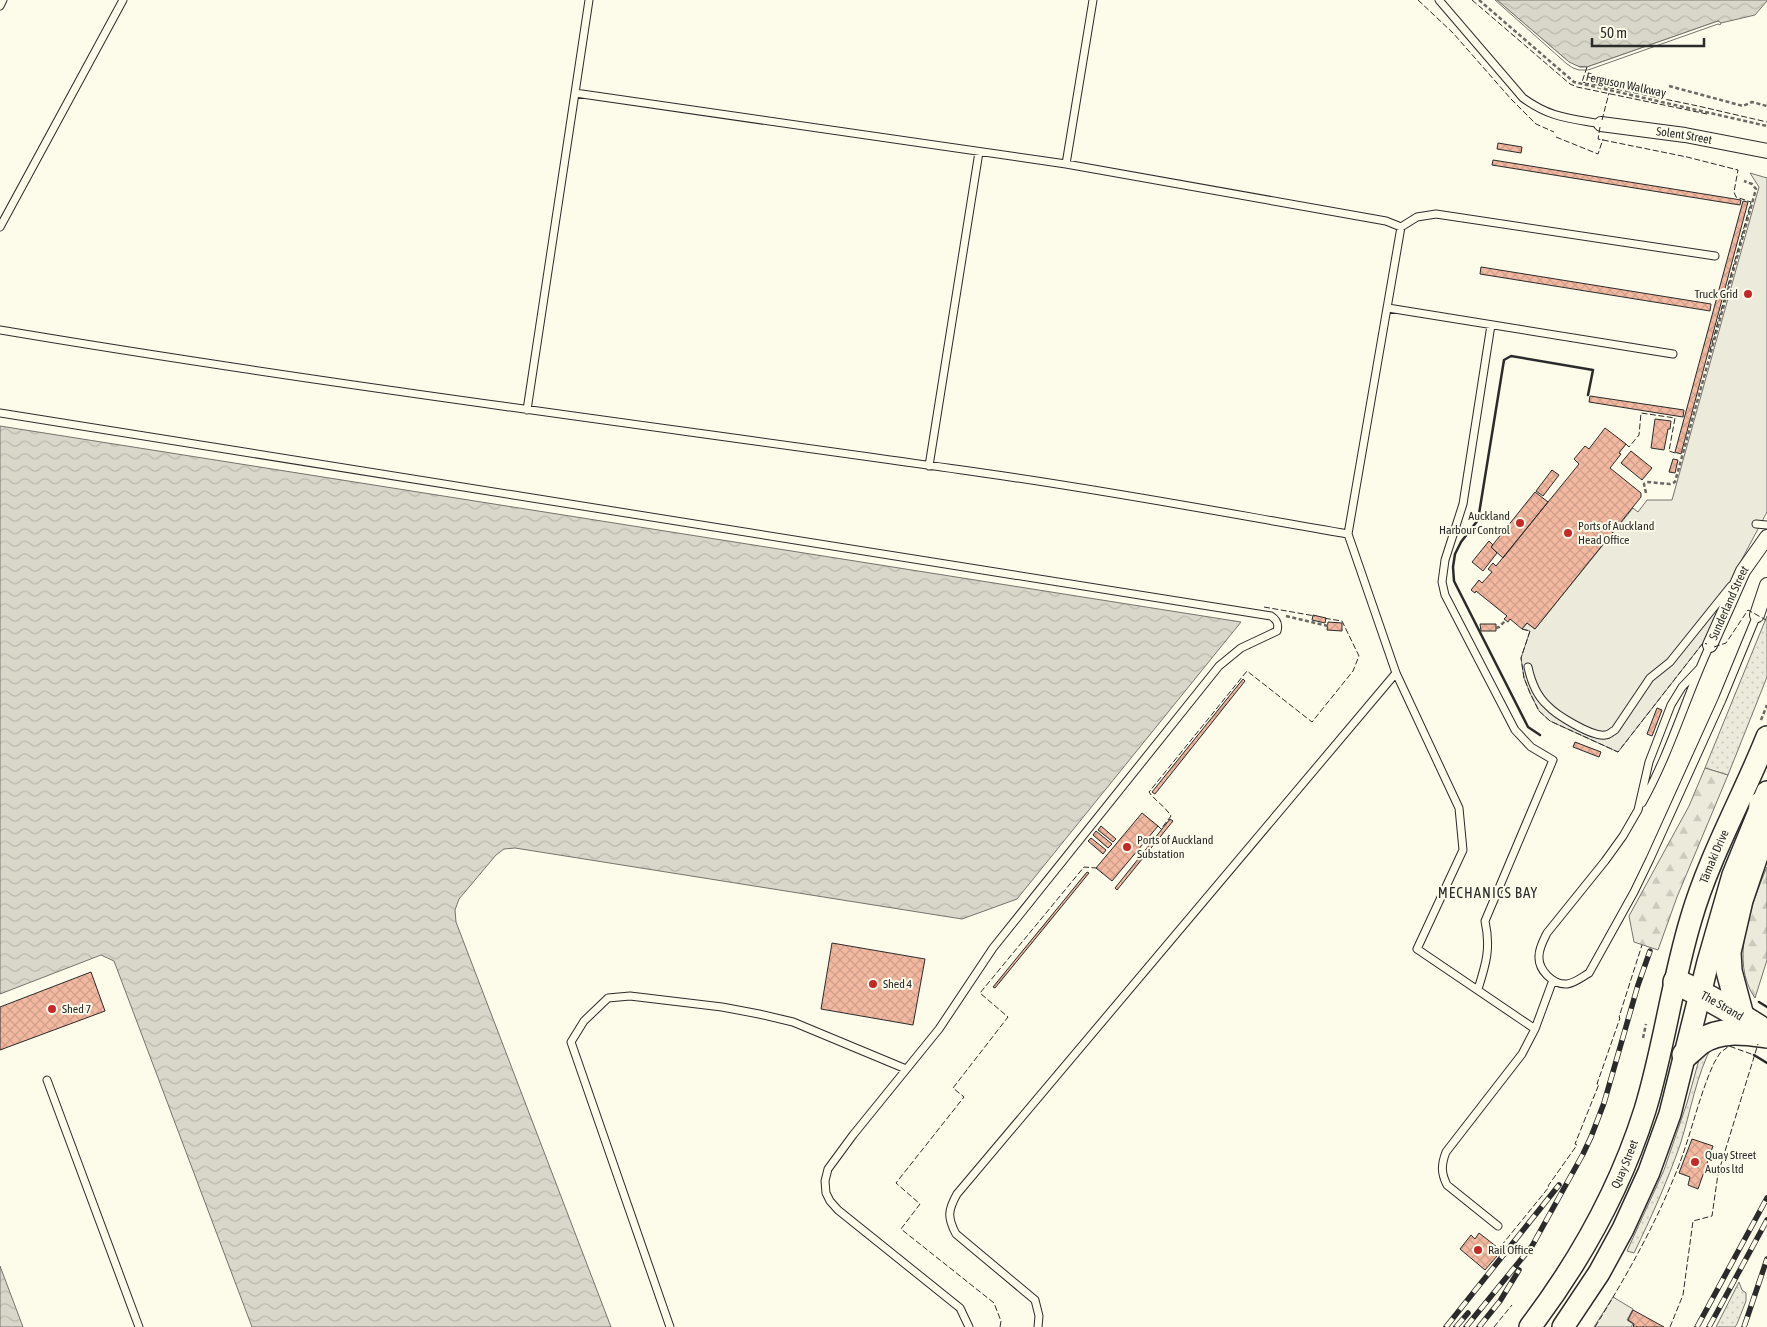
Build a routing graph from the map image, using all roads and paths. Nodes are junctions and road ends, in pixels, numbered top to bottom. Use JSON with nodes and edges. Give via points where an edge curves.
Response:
{"nodes":[{"id":1,"x":3,"y":0,"type":"edge"},
{"id":2,"x":123,"y":0,"type":"edge"},
{"id":3,"x":589,"y":0,"type":"edge"},
{"id":4,"x":1093,"y":0,"type":"edge"},
{"id":5,"x":1439,"y":0,"type":"edge"},
{"id":6,"x":1479,"y":0,"type":"edge"},
{"id":7,"x":0,"y":6,"type":"edge"},
{"id":8,"x":1669,"y":86,"type":"dead end"},
{"id":9,"x":575,"y":93,"type":"junction"},
{"id":10,"x":1767,"y":106,"type":"edge"},
{"id":11,"x":1601,"y":124,"type":"joint"},
{"id":12,"x":1767,"y":126,"type":"edge"},
{"id":13,"x":1767,"y":151,"type":"edge"},
{"id":14,"x":979,"y":152,"type":"junction"},
{"id":15,"x":1066,"y":164,"type":"junction"},
{"id":16,"x":1744,"y":181,"type":"dead end"},
{"id":17,"x":0,"y":227,"type":"edge"},
{"id":18,"x":1401,"y":227,"type":"junction"},
{"id":19,"x":1715,"y":256,"type":"dead end"},
{"id":20,"x":1388,"y":308,"type":"junction"},
{"id":21,"x":1491,"y":325,"type":"junction"},
{"id":22,"x":0,"y":330,"type":"edge"},
{"id":23,"x":1673,"y":354,"type":"dead end"},
{"id":24,"x":527,"y":410,"type":"junction"},
{"id":25,"x":0,"y":413,"type":"edge"},
{"id":26,"x":929,"y":466,"type":"junction"},
{"id":27,"x":1646,"y":493,"type":"dead end"},
{"id":28,"x":1756,"y":524,"type":"dead end"},
{"id":29,"x":1767,"y":525,"type":"edge"},
{"id":30,"x":1348,"y":534,"type":"junction"},
{"id":31,"x":1767,"y":537,"type":"edge"},
{"id":32,"x":1743,"y":571,"type":"junction"},
{"id":33,"x":1767,"y":585,"type":"edge"},
{"id":34,"x":1757,"y":615,"type":"joint"},
{"id":35,"x":1276,"y":620,"type":"junction"},
{"id":36,"x":1506,"y":620,"type":"dead end"},
{"id":37,"x":1328,"y":626,"type":"dead end"},
{"id":38,"x":1496,"y":628,"type":"dead end"},
{"id":39,"x":1710,"y":645,"type":"joint"},
{"id":40,"x":1528,"y":668,"type":"dead end"},
{"id":41,"x":1699,"y":669,"type":"junction"},
{"id":42,"x":1396,"y":673,"type":"junction"},
{"id":43,"x":1767,"y":737,"type":"edge"},
{"id":44,"x":1764,"y":798,"type":"edge"},
{"id":45,"x":1638,"y":810,"type":"junction"},
{"id":46,"x":1553,"y":980,"type":"junction"},
{"id":47,"x":1676,"y":982,"type":"junction"},
{"id":48,"x":1478,"y":990,"type":"junction"},
{"id":49,"x":1700,"y":993,"type":"junction"},
{"id":50,"x":1752,"y":1027,"type":"edge"},
{"id":51,"x":1535,"y":1029,"type":"junction"},
{"id":52,"x":1685,"y":1056,"type":"junction"},
{"id":53,"x":906,"y":1069,"type":"junction"},
{"id":54,"x":47,"y":1080,"type":"dead end"},
{"id":55,"x":1498,"y":1226,"type":"dead end"},
{"id":56,"x":139,"y":1327,"type":"edge"},
{"id":57,"x":670,"y":1327,"type":"edge"},
{"id":58,"x":969,"y":1327,"type":"edge"},
{"id":59,"x":1038,"y":1327,"type":"edge"},
{"id":60,"x":1530,"y":1327,"type":"edge"},
{"id":61,"x":1563,"y":1327,"type":"edge"}],
"edges":[{"from":1,"to":7,"type":"lane"},
{"from":2,"to":17,"type":"lane"},
{"from":3,"to":9,"type":"lane"},
{"from":4,"to":15,"type":"lane"},
{"from":5,"to":11,"type":"lane","via":[[1523,98],[1555,116]]},
{"from":6,"to":12,"type":"path","name":"Ferguson Walkway","via":[[1574,82]]},
{"from":8,"to":10,"type":"path","via":[[1743,106],[1752,102]]},
{"from":9,"to":14,"type":"lane"},
{"from":9,"to":24,"type":"lane"},
{"from":11,"to":13,"type":"street","name":"Solent Street","via":[[1685,135]]},
{"from":14,"to":15,"type":"lane"},
{"from":14,"to":26,"type":"lane"},
{"from":15,"to":18,"type":"lane","via":[[1386,221]]},
{"from":16,"to":27,"type":"path","via":[[1756,189],[1675,482],[1647,482],[1644,484]]},
{"from":18,"to":19,"type":"lane","via":[[1417,217],[1436,214]]},
{"from":18,"to":20,"type":"lane"},
{"from":20,"to":21,"type":"lane"},
{"from":20,"to":30,"type":"lane"},
{"from":21,"to":23,"type":"lane"},
{"from":21,"to":48,"type":"lane","via":[[1463,504],[1445,560],[1442,582],[1445,595],[1515,730],[1531,747],[1553,760],[1485,921],[1489,939]]},
{"from":22,"to":24,"type":"lane"},
{"from":24,"to":26,"type":"lane"},
{"from":25,"to":35,"type":"lane","via":[[1270,616]]},
{"from":26,"to":30,"type":"lane"},
{"from":28,"to":29,"type":"lane"},
{"from":30,"to":42,"type":"lane"},
{"from":31,"to":32,"type":"street","name":"Sunderland Street"},
{"from":32,"to":39,"type":"street","name":"Sunderland Street"},
{"from":32,"to":40,"type":"lane","via":[[1670,662],[1650,678],[1615,730],[1607,735],[1575,725],[1546,705],[1535,689]]},
{"from":33,"to":34,"type":"street","name":"Sunderland Street"},
{"from":34,"to":46,"type":"lane","via":[[1654,850],[1589,973],[1567,984]]},
{"from":35,"to":37,"type":"path","via":[[1287,615]]},
{"from":35,"to":53,"type":"lane","via":[[1277,632],[1241,648],[1219,666],[993,948],[939,1029]]},
{"from":36,"to":38,"type":"path"},
{"from":39,"to":41,"type":"lane"},
{"from":41,"to":45,"type":"lane","via":[[1666,754]]},
{"from":41,"to":45,"type":"lane","via":[[1671,705],[1649,762]]},
{"from":42,"to":48,"type":"lane","via":[[1459,808],[1463,850],[1417,948]]},
{"from":42,"to":59,"type":"lane","via":[[957,1194],[949,1208],[950,1223],[956,1234],[1035,1300]]},
{"from":43,"to":47,"type":"main road","name":"Tāmaki Drive","via":[[1702,885],[1690,919]]},
{"from":44,"to":49,"type":"main road","name":"Tāmaki Drive","via":[[1733,875]]},
{"from":44,"to":50,"type":"highway","via":[[1760,844],[1740,900],[1728,952],[1729,971]]},
{"from":45,"to":46,"type":"lane","via":[[1614,848],[1540,945],[1538,957],[1541,967]]},
{"from":46,"to":51,"type":"lane"},
{"from":47,"to":49,"type":"highway","name":"The Strand"},
{"from":47,"to":60,"type":"main road","name":"Quay Street","via":[[1645,1109],[1618,1181],[1583,1248]]},
{"from":48,"to":51,"type":"lane"},
{"from":49,"to":50,"type":"highway","name":"The Strand"},
{"from":49,"to":52,"type":"main road","name":"Quay Street"},
{"from":50,"to":52,"type":"highway","via":[[1701,1041]]},
{"from":51,"to":55,"type":"lane","via":[[1522,1054],[1443,1160],[1443,1178],[1447,1186]]},
{"from":52,"to":61,"type":"main road","name":"Quay Street","via":[[1670,1114],[1638,1197],[1599,1273]]},
{"from":53,"to":57,"type":"lane","via":[[793,1022],[722,1007],[630,996],[608,998],[584,1021],[571,1042]]},
{"from":53,"to":58,"type":"lane","via":[[828,1169],[826,1193],[838,1210],[960,1308]]},
{"from":54,"to":56,"type":"lane"}]}
